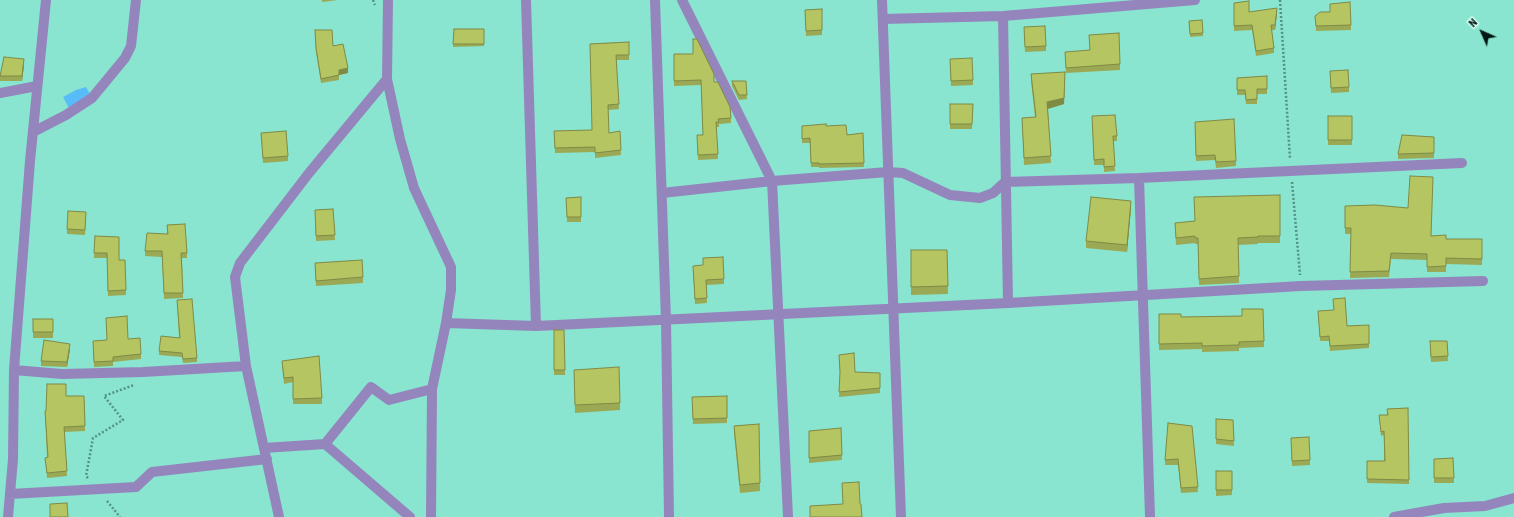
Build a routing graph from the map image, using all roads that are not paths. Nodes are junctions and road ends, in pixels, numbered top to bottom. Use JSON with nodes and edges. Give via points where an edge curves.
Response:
{"nodes":[{"id":1,"x":46,"y":0,"type":"edge"},
{"id":2,"x":136,"y":0,"type":"edge"},
{"id":3,"x":388,"y":0,"type":"edge"},
{"id":4,"x":526,"y":0,"type":"edge"},
{"id":5,"x":655,"y":0,"type":"edge"},
{"id":6,"x":682,"y":0,"type":"edge"},
{"id":7,"x":882,"y":0,"type":"edge"},
{"id":8,"x":1195,"y":0,"type":"edge"},
{"id":9,"x":1003,"y":16,"type":"junction"},
{"id":10,"x":883,"y":20,"type":"junction"},
{"id":11,"x":387,"y":79,"type":"junction"},
{"id":12,"x":36,"y":86,"type":"junction"},
{"id":13,"x":0,"y":93,"type":"edge"},
{"id":14,"x":33,"y":132,"type":"junction"},
{"id":15,"x":1462,"y":163,"type":"dead end"},
{"id":16,"x":888,"y":172,"type":"junction"},
{"id":17,"x":1140,"y":178,"type":"junction"},
{"id":18,"x":772,"y":181,"type":"junction"},
{"id":19,"x":1005,"y":182,"type":"junction"},
{"id":20,"x":662,"y":193,"type":"junction"},
{"id":21,"x":1482,"y":281,"type":"dead end"},
{"id":22,"x":1143,"y":295,"type":"junction"},
{"id":23,"x":1008,"y":303,"type":"junction"},
{"id":24,"x":893,"y":309,"type":"junction"},
{"id":25,"x":777,"y":314,"type":"junction"},
{"id":26,"x":666,"y":320,"type":"junction"},
{"id":27,"x":446,"y":323,"type":"junction"},
{"id":28,"x":536,"y":326,"type":"junction"},
{"id":29,"x":246,"y":366,"type":"junction"},
{"id":30,"x":14,"y":370,"type":"junction"},
{"id":31,"x":432,"y":388,"type":"junction"},
{"id":32,"x":325,"y":444,"type":"junction"},
{"id":33,"x":264,"y":448,"type":"junction"},
{"id":34,"x":267,"y":459,"type":"junction"},
{"id":35,"x":10,"y":494,"type":"junction"},
{"id":36,"x":1514,"y":498,"type":"edge"},
{"id":37,"x":8,"y":517,"type":"edge"},
{"id":38,"x":279,"y":517,"type":"edge"},
{"id":39,"x":410,"y":517,"type":"edge"},
{"id":40,"x":431,"y":517,"type":"edge"},
{"id":41,"x":669,"y":517,"type":"edge"},
{"id":42,"x":788,"y":517,"type":"edge"},
{"id":43,"x":901,"y":517,"type":"edge"},
{"id":44,"x":1150,"y":517,"type":"edge"},
{"id":45,"x":1394,"y":517,"type":"edge"}],
"edges":[{"from":1,"to":12,"type":"street"},
{"from":2,"to":14,"type":"street","via":[[131,46],[126,58],[92,98],[66,116]]},
{"from":3,"to":11,"type":"street"},
{"from":4,"to":28,"type":"street"},
{"from":5,"to":20,"type":"street"},
{"from":6,"to":18,"type":"street"},
{"from":7,"to":10,"type":"street"},
{"from":8,"to":9,"type":"street"},
{"from":9,"to":10,"type":"street"},
{"from":9,"to":19,"type":"street"},
{"from":10,"to":16,"type":"street"},
{"from":11,"to":27,"type":"street","via":[[414,188],[451,267],[451,290]]},
{"from":11,"to":29,"type":"street","via":[[309,173],[240,263],[235,277]]},
{"from":12,"to":13,"type":"street"},
{"from":12,"to":14,"type":"street"},
{"from":14,"to":30,"type":"street"},
{"from":15,"to":17,"type":"street"},
{"from":16,"to":18,"type":"street"},
{"from":16,"to":19,"type":"street","via":[[903,173],[950,195],[962,197],[980,198],[993,193]]},
{"from":16,"to":24,"type":"street"},
{"from":17,"to":19,"type":"street"},
{"from":17,"to":22,"type":"street"},
{"from":18,"to":20,"type":"street"},
{"from":18,"to":25,"type":"street"},
{"from":19,"to":23,"type":"street"},
{"from":20,"to":26,"type":"street"},
{"from":21,"to":22,"type":"street","via":[[1301,286]]},
{"from":22,"to":23,"type":"street"},
{"from":22,"to":44,"type":"street"},
{"from":23,"to":24,"type":"street"},
{"from":24,"to":25,"type":"street"},
{"from":24,"to":43,"type":"street"},
{"from":25,"to":26,"type":"street"},
{"from":25,"to":42,"type":"street"},
{"from":26,"to":28,"type":"street"},
{"from":26,"to":41,"type":"street"},
{"from":27,"to":28,"type":"street"},
{"from":27,"to":31,"type":"street"},
{"from":29,"to":30,"type":"street","via":[[62,374]]},
{"from":29,"to":33,"type":"street"},
{"from":30,"to":35,"type":"street"},
{"from":31,"to":32,"type":"street","via":[[389,400],[371,387]]},
{"from":31,"to":40,"type":"street"},
{"from":32,"to":33,"type":"street"},
{"from":32,"to":39,"type":"street"},
{"from":33,"to":34,"type":"street"},
{"from":34,"to":35,"type":"street","via":[[152,472],[136,487]]},
{"from":34,"to":38,"type":"street"},
{"from":35,"to":37,"type":"street"},
{"from":36,"to":45,"type":"street","via":[[1485,506],[1444,508]]}]}
